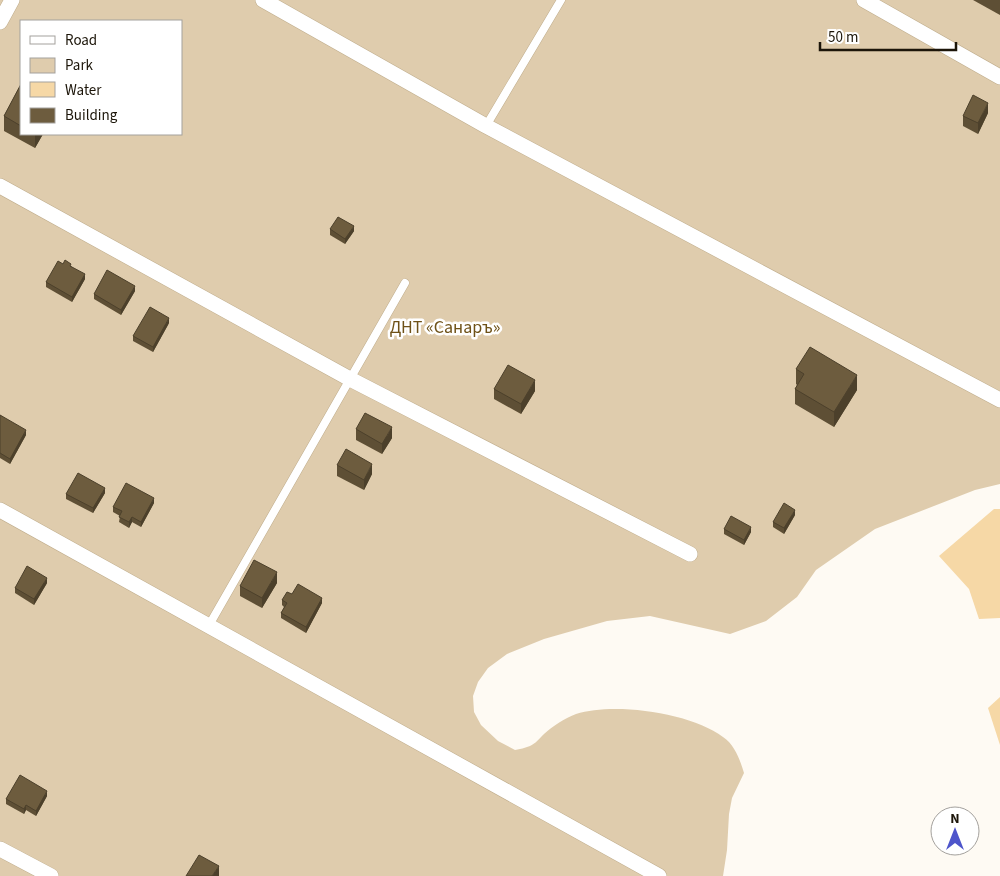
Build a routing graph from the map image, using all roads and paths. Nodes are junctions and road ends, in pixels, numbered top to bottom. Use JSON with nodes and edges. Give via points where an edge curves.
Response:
{"nodes":[{"id":1,"x":12,"y":0,"type":"edge"},
{"id":2,"x":263,"y":0,"type":"edge"},
{"id":3,"x":561,"y":0,"type":"edge"},
{"id":4,"x":864,"y":0,"type":"edge"},
{"id":5,"x":0,"y":22,"type":"edge"},
{"id":6,"x":1000,"y":77,"type":"edge"},
{"id":7,"x":486,"y":126,"type":"junction"},
{"id":8,"x":0,"y":186,"type":"edge"},
{"id":9,"x":405,"y":284,"type":"dead end"},
{"id":10,"x":350,"y":379,"type":"junction"},
{"id":11,"x":1000,"y":400,"type":"edge"},
{"id":12,"x":0,"y":510,"type":"edge"},
{"id":13,"x":690,"y":554,"type":"dead end"},
{"id":14,"x":208,"y":627,"type":"junction"},
{"id":15,"x":0,"y":849,"type":"edge"},
{"id":16,"x":51,"y":876,"type":"edge"},
{"id":17,"x":659,"y":876,"type":"edge"}],
"edges":[{"from":1,"to":5,"type":"street"},
{"from":2,"to":7,"type":"street"},
{"from":3,"to":7,"type":"lane"},
{"from":4,"to":6,"type":"street"},
{"from":7,"to":11,"type":"street"},
{"from":8,"to":10,"type":"street"},
{"from":9,"to":10,"type":"lane"},
{"from":10,"to":13,"type":"street"},
{"from":10,"to":14,"type":"lane"},
{"from":12,"to":14,"type":"street"},
{"from":14,"to":17,"type":"street"},
{"from":15,"to":16,"type":"street"}]}
